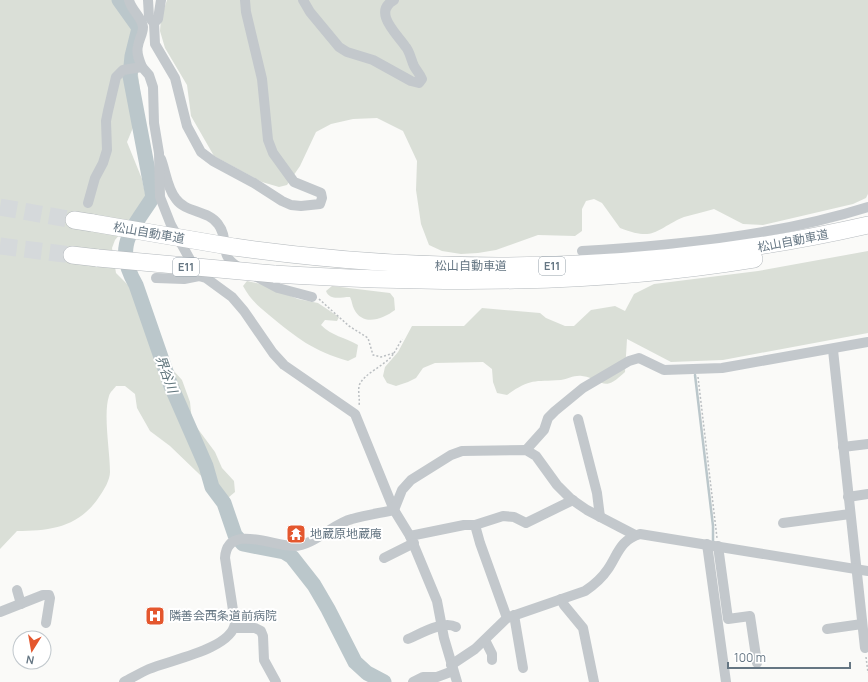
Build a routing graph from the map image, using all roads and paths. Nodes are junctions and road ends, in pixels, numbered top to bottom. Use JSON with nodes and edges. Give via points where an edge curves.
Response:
{"nodes":[{"id":1,"x":129,"y":0,"type":"edge"},
{"id":2,"x":148,"y":0,"type":"edge"},
{"id":3,"x":161,"y":0,"type":"edge"},
{"id":4,"x":245,"y":0,"type":"edge"},
{"id":5,"x":303,"y":0,"type":"edge"},
{"id":6,"x":394,"y":0,"type":"edge"},
{"id":7,"x":154,"y":23,"type":"junction"},
{"id":8,"x":140,"y":67,"type":"junction"},
{"id":9,"x":159,"y":153,"type":"junction"},
{"id":10,"x":88,"y":203,"type":"dead end"},
{"id":11,"x":868,"y":207,"type":"edge"},
{"id":12,"x":74,"y":220,"type":"tunnel mouth"},
{"id":13,"x":868,"y":225,"type":"edge"},
{"id":14,"x":868,"y":237,"type":"edge"},
{"id":15,"x":582,"y":251,"type":"dead end"},
{"id":16,"x":72,"y":255,"type":"tunnel mouth"},
{"id":17,"x":199,"y":276,"type":"junction"},
{"id":18,"x":156,"y":278,"type":"dead end"},
{"id":19,"x":312,"y":297,"type":"joint"},
{"id":20,"x":402,"y":340,"type":"dead end"},
{"id":21,"x":868,"y":342,"type":"edge"},
{"id":22,"x":833,"y":350,"type":"junction"},
{"id":23,"x":394,"y":353,"type":"junction"},
{"id":24,"x":697,"y":369,"type":"junction"},
{"id":25,"x":354,"y":414,"type":"junction"},
{"id":26,"x":578,"y":419,"type":"dead end"},
{"id":27,"x":868,"y":444,"type":"edge"},
{"id":28,"x":843,"y":447,"type":"junction"},
{"id":29,"x":526,"y":450,"type":"junction"},
{"id":30,"x":868,"y":494,"type":"edge"},
{"id":31,"x":848,"y":496,"type":"junction"},
{"id":32,"x":573,"y":500,"type":"junction"},
{"id":33,"x":394,"y":510,"type":"junction"},
{"id":34,"x":850,"y":514,"type":"junction"},
{"id":35,"x":600,"y":517,"type":"junction"},
{"id":36,"x":783,"y":523,"type":"dead end"},
{"id":37,"x":475,"y":525,"type":"junction"},
{"id":38,"x":635,"y":535,"type":"junction"},
{"id":39,"x":412,"y":539,"type":"junction"},
{"id":40,"x":713,"y":545,"type":"junction"},
{"id":41,"x":384,"y":558,"type":"dead end"},
{"id":42,"x":856,"y":568,"type":"junction"},
{"id":43,"x":868,"y":570,"type":"edge"},
{"id":44,"x":17,"y":590,"type":"dead end"},
{"id":45,"x":561,"y":599,"type":"junction"},
{"id":46,"x":20,"y":604,"type":"junction"},
{"id":47,"x":0,"y":612,"type":"edge"},
{"id":48,"x":510,"y":616,"type":"junction"},
{"id":49,"x":46,"y":623,"type":"dead end"},
{"id":50,"x":442,"y":626,"type":"junction"},
{"id":51,"x":456,"y":627,"type":"dead end"},
{"id":52,"x":235,"y":628,"type":"junction"},
{"id":53,"x":864,"y":628,"type":"edge"},
{"id":54,"x":827,"y":629,"type":"dead end"},
{"id":55,"x":408,"y":639,"type":"dead end"},
{"id":56,"x":485,"y":640,"type":"junction"},
{"id":57,"x":865,"y":648,"type":"joint"},
{"id":58,"x":492,"y":660,"type":"dead end"},
{"id":59,"x":757,"y":663,"type":"dead end"},
{"id":60,"x":452,"y":668,"type":"junction"},
{"id":61,"x":523,"y":668,"type":"dead end"},
{"id":62,"x":868,"y":673,"type":"edge"},
{"id":63,"x":124,"y":682,"type":"edge"},
{"id":64,"x":276,"y":682,"type":"edge"},
{"id":65,"x":413,"y":682,"type":"edge"},
{"id":66,"x":457,"y":682,"type":"edge"},
{"id":67,"x":594,"y":682,"type":"edge"},
{"id":68,"x":726,"y":682,"type":"edge"}],
"edges":[{"from":1,"to":8,"type":"street","via":[[143,27],[138,46]]},
{"from":2,"to":7,"type":"street","via":[[149,17]]},
{"from":3,"to":7,"type":"street","via":[[158,19]]},
{"from":4,"to":7,"type":"street","via":[[265,93],[270,147],[294,182],[321,193],[320,204],[291,205],[201,152],[186,126],[175,78],[155,44]]},
{"from":5,"to":6,"type":"street","via":[[339,47],[373,60],[419,83],[422,79],[408,49],[393,31],[386,17],[387,7]]},
{"from":8,"to":9,"type":"street","via":[[149,75],[153,88],[154,124]]},
{"from":8,"to":10,"type":"street","via":[[122,70],[116,77],[106,121],[107,150]]},
{"from":9,"to":17,"type":"street","via":[[160,197],[171,225]]},
{"from":9,"to":19,"type":"street","via":[[171,191],[177,201],[186,208],[218,222],[227,258],[231,263],[278,288]]},
{"from":11,"to":15,"type":"street","via":[[822,220],[737,236],[626,249]]},
{"from":12,"to":13,"type":"highway","name":"松山自動車道","number":"E11","bridge":true,"via":[[234,247],[327,259],[378,264],[458,266],[537,266],[642,260],[757,248]]},
{"from":14,"to":16,"type":"highway","name":"松山自動車道","number":"E11","bridge":true,"via":[[816,249],[722,264],[629,274],[481,281],[346,279]]},
{"from":17,"to":18,"type":"street","via":[[184,279]]},
{"from":17,"to":25,"type":"street","via":[[206,278],[244,310],[284,365]]},
{"from":19,"to":23,"type":"path","via":[[322,300],[349,326],[368,338],[373,355],[381,357]]},
{"from":20,"to":23,"type":"path"},
{"from":21,"to":22,"type":"street"},
{"from":22,"to":24,"type":"street","via":[[722,368]]},
{"from":22,"to":28,"type":"street"},
{"from":23,"to":25,"type":"path","via":[[384,365],[362,380],[359,387],[359,409]]},
{"from":24,"to":29,"type":"street","via":[[664,370],[640,358],[629,361],[583,388],[555,411],[548,418],[544,430]]},
{"from":24,"to":40,"type":"path"},
{"from":25,"to":33,"type":"street"},
{"from":26,"to":35,"type":"street","via":[[597,493]]},
{"from":27,"to":28,"type":"street"},
{"from":28,"to":31,"type":"street"},
{"from":29,"to":32,"type":"street","via":[[536,456],[557,485]]},
{"from":29,"to":33,"type":"street","via":[[462,451],[451,454],[411,480],[402,490]]},
{"from":30,"to":31,"type":"street"},
{"from":31,"to":34,"type":"street"},
{"from":32,"to":35,"type":"street"},
{"from":32,"to":37,"type":"street","via":[[526,523],[514,517],[504,516]]},
{"from":33,"to":39,"type":"street"},
{"from":33,"to":52,"type":"street","via":[[351,519],[301,545],[284,545],[243,538],[229,543],[225,548],[225,558]]},
{"from":34,"to":36,"type":"street"},
{"from":34,"to":42,"type":"street"},
{"from":35,"to":38,"type":"street"},
{"from":37,"to":39,"type":"street","via":[[464,525]]},
{"from":37,"to":48,"type":"street"},
{"from":38,"to":40,"type":"street","via":[[647,534]]},
{"from":38,"to":45,"type":"street","via":[[622,543],[608,569],[593,585],[585,591]]},
{"from":39,"to":41,"type":"street"},
{"from":39,"to":50,"type":"street","via":[[438,601]]},
{"from":40,"to":42,"type":"street"},
{"from":40,"to":59,"type":"street","via":[[728,619],[750,616]]},
{"from":40,"to":68,"type":"street"},
{"from":42,"to":43,"type":"street"},
{"from":42,"to":53,"type":"street"},
{"from":44,"to":46,"type":"street"},
{"from":45,"to":48,"type":"street"},
{"from":45,"to":67,"type":"street","via":[[583,628]]},
{"from":46,"to":47,"type":"street"},
{"from":46,"to":49,"type":"street","via":[[48,595],[50,598]]},
{"from":48,"to":56,"type":"street"},
{"from":48,"to":61,"type":"street"},
{"from":50,"to":51,"type":"street"},
{"from":50,"to":55,"type":"street"},
{"from":50,"to":60,"type":"street"},
{"from":52,"to":63,"type":"street","via":[[209,648],[149,669]]},
{"from":52,"to":64,"type":"street","via":[[255,628],[261,631],[264,660]]},
{"from":53,"to":54,"type":"street"},
{"from":53,"to":57,"type":"street"},
{"from":56,"to":58,"type":"street"},
{"from":56,"to":60,"type":"street"},
{"from":57,"to":62,"type":"path"},
{"from":60,"to":65,"type":"street","via":[[437,677],[423,676]]},
{"from":60,"to":66,"type":"street"}]}
